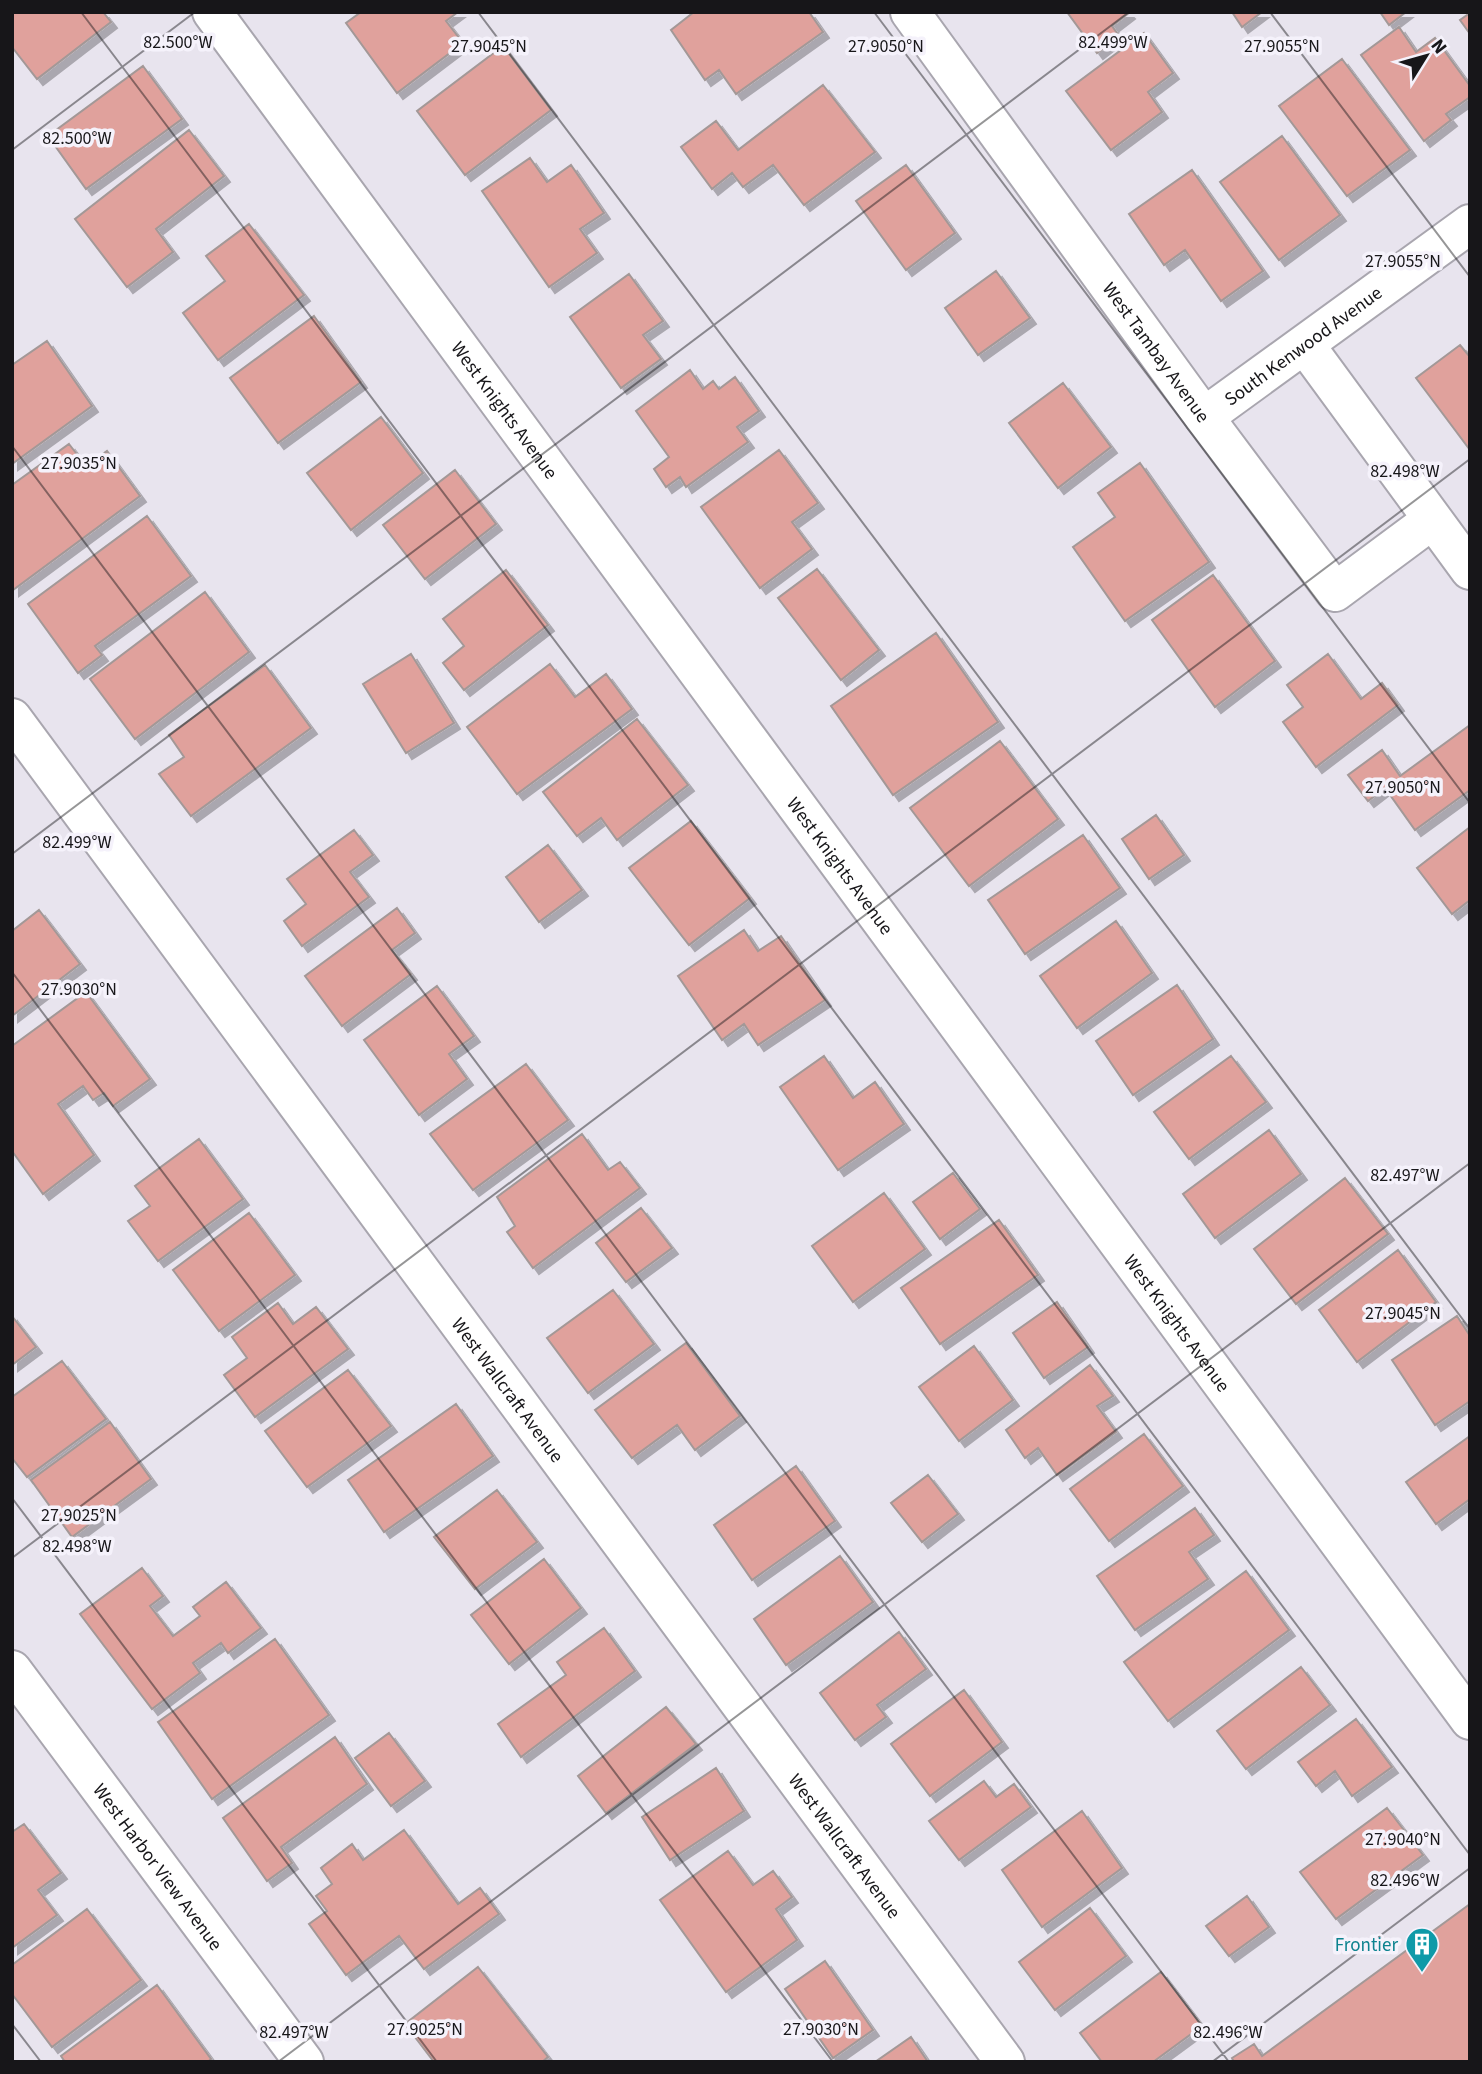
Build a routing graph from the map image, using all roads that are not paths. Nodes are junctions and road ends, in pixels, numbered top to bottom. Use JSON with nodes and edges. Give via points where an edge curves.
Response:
{"nodes":[{"id":1,"x":212,"y":12,"type":"edge"},
{"id":2,"x":910,"y":12,"type":"edge"},
{"id":3,"x":1470,"y":224,"type":"edge"},
{"id":4,"x":1305,"y":345,"type":"junction"},
{"id":5,"x":1204,"y":417,"type":"junction"},
{"id":6,"x":1432,"y":520,"type":"junction"},
{"id":7,"x":1470,"y":570,"type":"edge"},
{"id":8,"x":12,"y":718,"type":"edge"},
{"id":9,"x":12,"y":1670,"type":"edge"},
{"id":10,"x":1470,"y":1720,"type":"edge"},
{"id":11,"x":304,"y":2062,"type":"edge"},
{"id":12,"x":1005,"y":2062,"type":"edge"}],
"edges":[{"from":1,"to":10,"type":"street","name":"West Knights Avenue"},
{"from":2,"to":5,"type":"street","name":"West Tambay Avenue"},
{"from":3,"to":4,"type":"street","name":"South Kenwood Avenue"},
{"from":4,"to":5,"type":"street","name":"South Kenwood Avenue"},
{"from":4,"to":6,"type":"street"},
{"from":5,"to":6,"type":"street","name":"West Tambay Avenue","via":[[1335,592]]},
{"from":6,"to":7,"type":"street"},
{"from":8,"to":12,"type":"street","name":"West Wallcraft Avenue"},
{"from":9,"to":11,"type":"street","name":"West Harbor View Avenue"}]}
